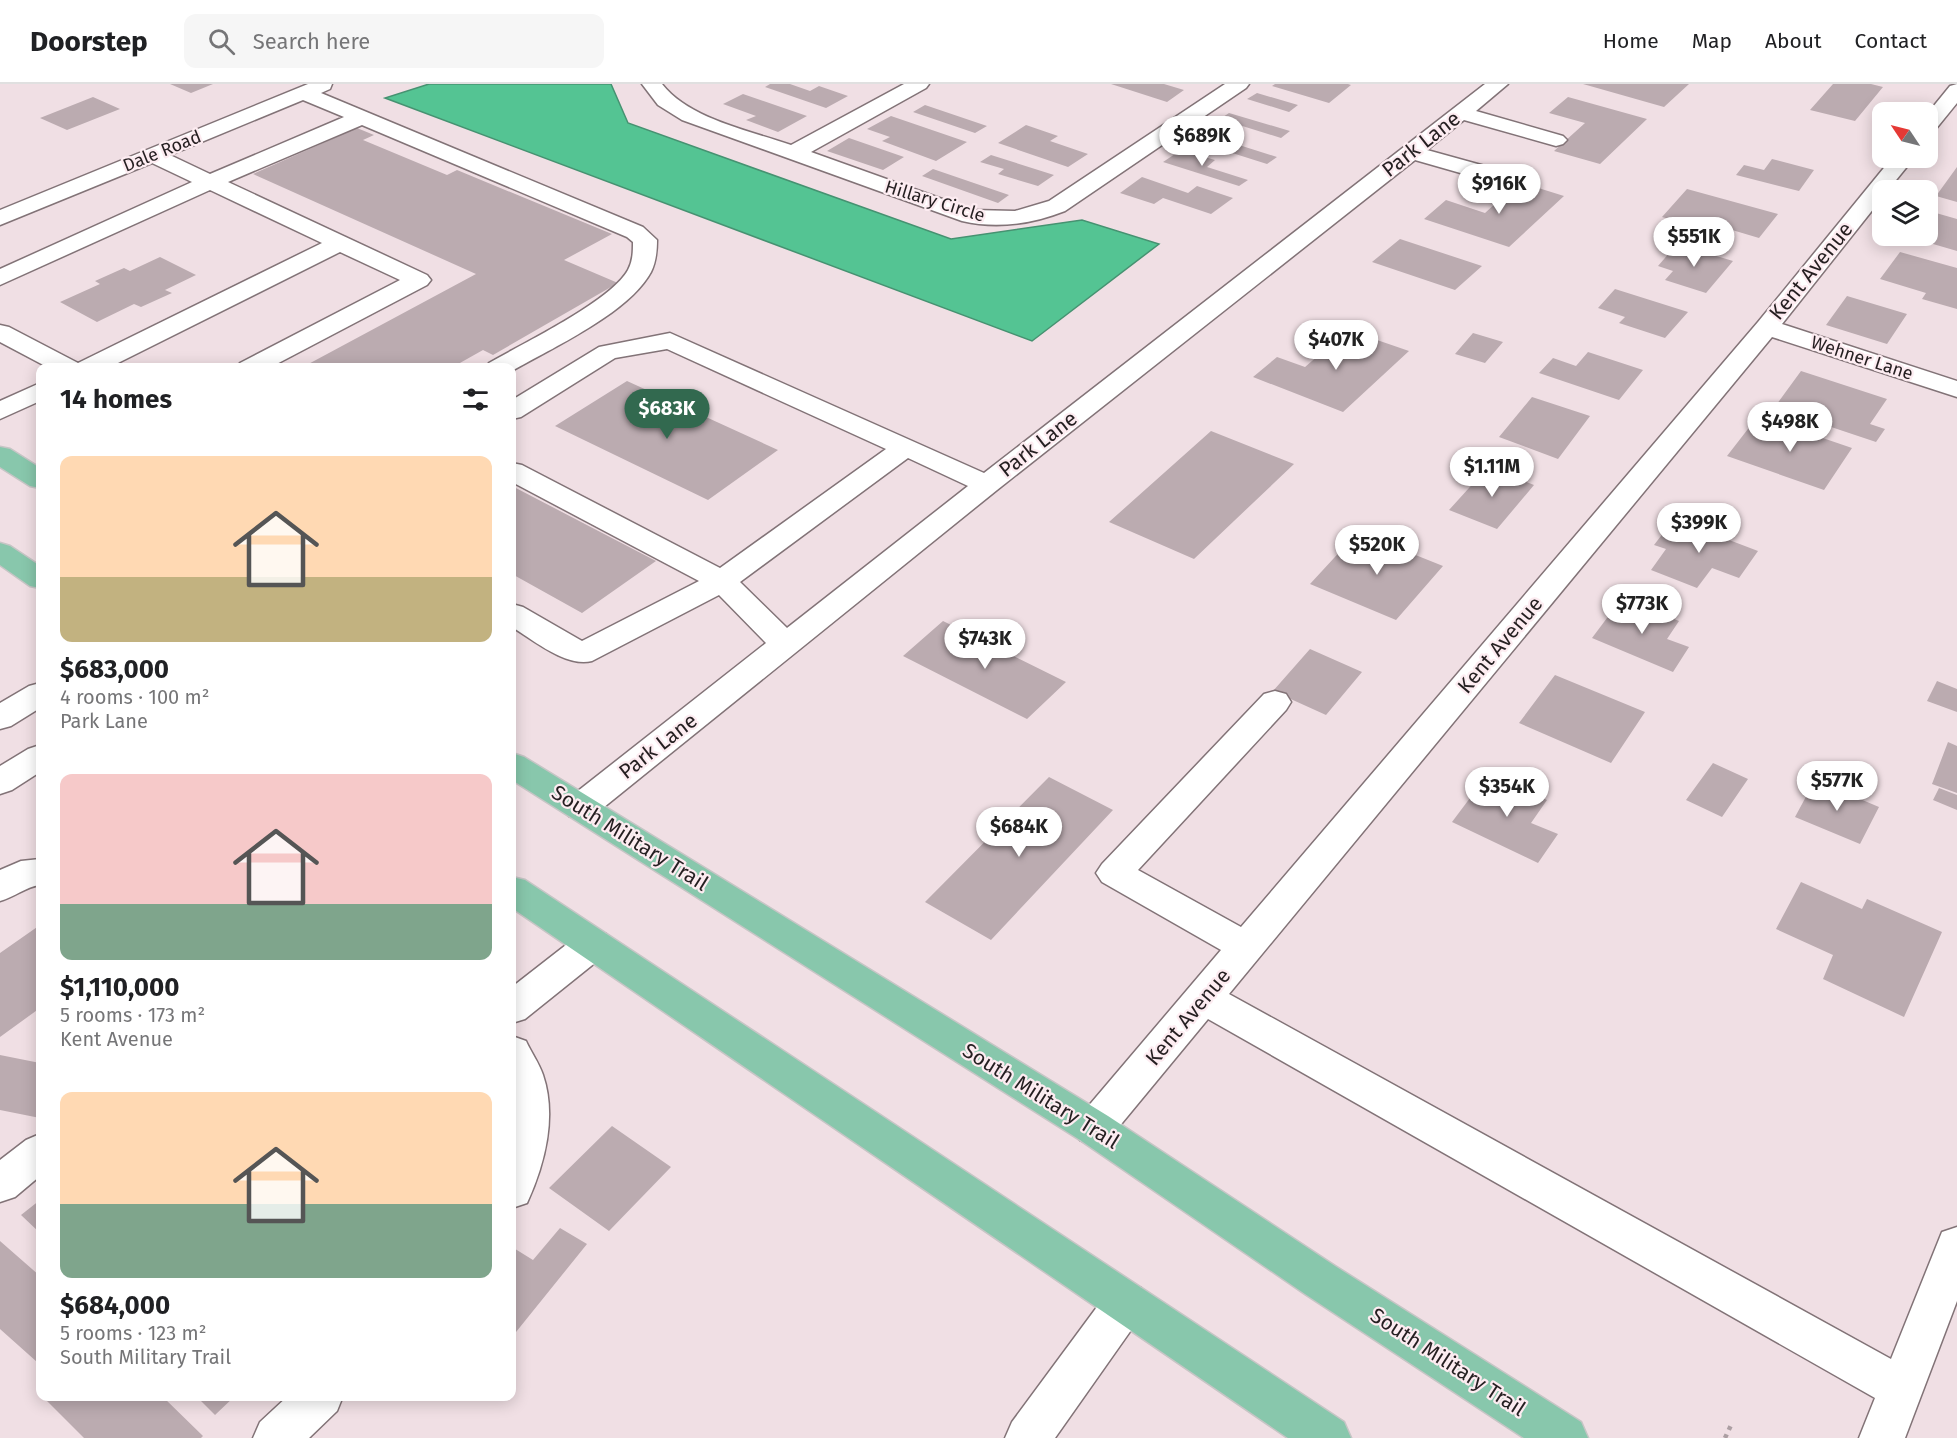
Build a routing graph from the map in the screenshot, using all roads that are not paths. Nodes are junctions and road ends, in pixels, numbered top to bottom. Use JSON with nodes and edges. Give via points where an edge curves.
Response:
{"nodes":[{"id":1,"x":325,"y":84,"type":"edge"},
{"id":2,"x":652,"y":84,"type":"edge"},
{"id":3,"x":919,"y":84,"type":"edge"},
{"id":4,"x":1239,"y":84,"type":"edge"},
{"id":5,"x":1498,"y":84,"type":"edge"},
{"id":6,"x":1957,"y":90,"type":"edge"},
{"id":7,"x":303,"y":93,"type":"junction"},
{"id":8,"x":1461,"y":113,"type":"junction"},
{"id":9,"x":1938,"y":114,"type":"edge"},
{"id":10,"x":362,"y":117,"type":"junction"},
{"id":11,"x":1556,"y":140,"type":"dead end"},
{"id":12,"x":1412,"y":152,"type":"junction"},
{"id":13,"x":793,"y":153,"type":"junction"},
{"id":14,"x":152,"y":155,"type":"junction"},
{"id":15,"x":1895,"y":168,"type":"edge"},
{"id":16,"x":1514,"y":181,"type":"dead end"},
{"id":17,"x":210,"y":182,"type":"junction"},
{"id":18,"x":0,"y":219,"type":"edge"},
{"id":19,"x":340,"y":243,"type":"junction"},
{"id":20,"x":0,"y":278,"type":"edge"},
{"id":21,"x":1767,"y":327,"type":"junction"},
{"id":22,"x":0,"y":332,"type":"edge"},
{"id":23,"x":59,"y":363,"type":"edge"},
{"id":24,"x":97,"y":363,"type":"edge"},
{"id":25,"x":259,"y":363,"type":"edge"},
{"id":26,"x":506,"y":363,"type":"edge"},
{"id":27,"x":1957,"y":389,"type":"edge"},
{"id":28,"x":36,"y":393,"type":"edge"},
{"id":29,"x":516,"y":409,"type":"edge"},
{"id":30,"x":0,"y":411,"type":"edge"},
{"id":31,"x":906,"y":447,"type":"junction"},
{"id":32,"x":0,"y":455,"type":"edge"},
{"id":33,"x":516,"y":473,"type":"edge"},
{"id":34,"x":36,"y":478,"type":"edge"},
{"id":35,"x":987,"y":483,"type":"junction"},
{"id":36,"x":0,"y":552,"type":"edge"},
{"id":37,"x":36,"y":576,"type":"edge"},
{"id":38,"x":722,"y":580,"type":"junction"},
{"id":39,"x":516,"y":616,"type":"edge"},
{"id":40,"x":786,"y":645,"type":"junction"},
{"id":41,"x":36,"y":696,"type":"edge"},
{"id":42,"x":1275,"y":702,"type":"dead end"},
{"id":43,"x":0,"y":718,"type":"edge"},
{"id":44,"x":36,"y":760,"type":"edge"},
{"id":45,"x":516,"y":767,"type":"edge"},
{"id":46,"x":0,"y":782,"type":"edge"},
{"id":47,"x":581,"y":807,"type":"junction"},
{"id":48,"x":36,"y":872,"type":"edge"},
{"id":49,"x":0,"y":888,"type":"edge"},
{"id":50,"x":516,"y":893,"type":"edge"},
{"id":51,"x":593,"y":944,"type":"junction"},
{"id":52,"x":1246,"y":947,"type":"junction"},
{"id":53,"x":1204,"y":998,"type":"junction"},
{"id":54,"x":516,"y":1005,"type":"edge"},
{"id":55,"x":516,"y":1060,"type":"edge"},
{"id":56,"x":1094,"y":1128,"type":"junction"},
{"id":57,"x":36,"y":1155,"type":"edge"},
{"id":58,"x":516,"y":1178,"type":"edge"},
{"id":59,"x":0,"y":1184,"type":"edge"},
{"id":60,"x":1957,"y":1246,"type":"edge"},
{"id":61,"x":1126,"y":1302,"type":"junction"},
{"id":62,"x":1901,"y":1389,"type":"junction"},
{"id":63,"x":316,"y":1401,"type":"edge"},
{"id":64,"x":1558,"y":1436,"type":"edge"},
{"id":65,"x":276,"y":1438,"type":"edge"},
{"id":66,"x":1028,"y":1438,"type":"edge"},
{"id":67,"x":1328,"y":1438,"type":"edge"},
{"id":68,"x":1882,"y":1438,"type":"edge"}],
"edges":[{"from":1,"to":7,"type":"street","name":"Dale Road"},
{"from":2,"to":13,"type":"street","name":"Hillary Circle","via":[[665,101],[689,116]]},
{"from":3,"to":13,"type":"street"},
{"from":4,"to":13,"type":"street","name":"Hillary Circle","via":[[1057,206],[1016,219],[970,216]]},
{"from":5,"to":8,"type":"street","name":"Park Lane"},
{"from":6,"to":9,"type":"street"},
{"from":7,"to":10,"type":"street"},
{"from":7,"to":14,"type":"street","name":"Dale Road"},
{"from":8,"to":11,"type":"street"},
{"from":8,"to":12,"type":"street","name":"Park Lane"},
{"from":10,"to":17,"type":"street"},
{"from":10,"to":26,"type":"street","via":[[635,232],[645,240],[646,254],[638,274],[621,294]]},
{"from":12,"to":16,"type":"street"},
{"from":12,"to":35,"type":"street","name":"Park Lane"},
{"from":14,"to":17,"type":"street"},
{"from":14,"to":18,"type":"street","name":"Dale Road"},
{"from":15,"to":21,"type":"street","name":"Kent Avenue"},
{"from":17,"to":19,"type":"street"},
{"from":17,"to":20,"type":"street"},
{"from":19,"to":24,"type":"street"},
{"from":19,"to":25,"type":"street","via":[[419,280]]},
{"from":21,"to":27,"type":"street","name":"Wehner Lane"},
{"from":21,"to":52,"type":"street","name":"Kent Avenue"},
{"from":22,"to":23,"type":"street"},
{"from":28,"to":30,"type":"street"},
{"from":29,"to":31,"type":"street","via":[[608,352],[670,341]]},
{"from":31,"to":35,"type":"street"},
{"from":31,"to":38,"type":"street"},
{"from":32,"to":34,"type":"main road"},
{"from":33,"to":38,"type":"street"},
{"from":35,"to":40,"type":"street","name":"Park Lane"},
{"from":36,"to":37,"type":"main road"},
{"from":38,"to":39,"type":"street","via":[[581,654]]},
{"from":38,"to":40,"type":"street"},
{"from":40,"to":47,"type":"street","name":"Park Lane"},
{"from":41,"to":43,"type":"street"},
{"from":42,"to":52,"type":"street","via":[[1114,873]]},
{"from":44,"to":46,"type":"street"},
{"from":45,"to":47,"type":"main road","name":"South Military Trail"},
{"from":47,"to":56,"type":"main road","name":"South Military Trail"},
{"from":48,"to":49,"type":"street","via":[[21,874]]},
{"from":50,"to":51,"type":"main road"},
{"from":51,"to":54,"type":"street"},
{"from":51,"to":61,"type":"main road"},
{"from":52,"to":53,"type":"street","name":"Kent Avenue"},
{"from":53,"to":56,"type":"street","name":"Kent Avenue"},
{"from":53,"to":62,"type":"street"},
{"from":55,"to":58,"type":"street","via":[[524,1076],[528,1111],[525,1149]]},
{"from":56,"to":64,"type":"main road","name":"South Military Trail"},
{"from":57,"to":59,"type":"street"},
{"from":60,"to":62,"type":"street"},
{"from":61,"to":66,"type":"street"},
{"from":61,"to":67,"type":"main road"},
{"from":62,"to":68,"type":"street"},
{"from":63,"to":65,"type":"street"}]}
